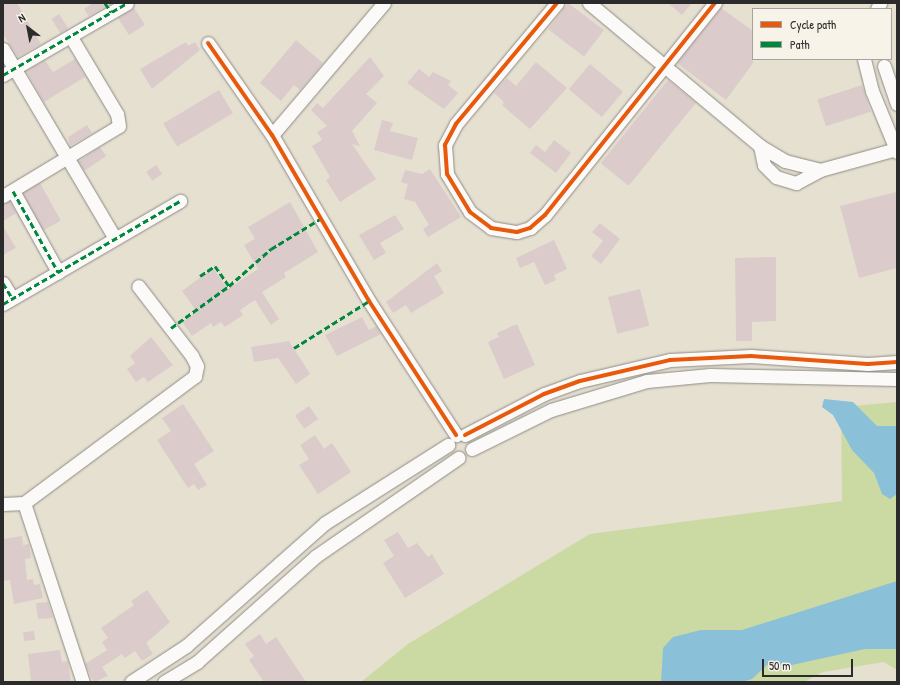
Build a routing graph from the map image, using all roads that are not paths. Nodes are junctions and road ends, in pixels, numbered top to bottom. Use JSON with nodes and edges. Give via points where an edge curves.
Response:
{"nodes":[{"id":1,"x":126,"y":3,"type":"edge"},
{"id":2,"x":384,"y":3,"type":"edge"},
{"id":3,"x":557,"y":3,"type":"edge"},
{"id":4,"x":589,"y":3,"type":"edge"},
{"id":5,"x":715,"y":3,"type":"edge"},
{"id":6,"x":108,"y":8,"type":"edge"},
{"id":7,"x":71,"y":36,"type":"junction"},
{"id":8,"x":208,"y":43,"type":"dead end"},
{"id":9,"x":3,"y":49,"type":"edge"},
{"id":10,"x":864,"y":60,"type":"edge"},
{"id":11,"x":665,"y":66,"type":"junction"},
{"id":12,"x":884,"y":66,"type":"dead end"},
{"id":13,"x":15,"y":69,"type":"junction"},
{"id":14,"x":3,"y":76,"type":"edge"},
{"id":15,"x":897,"y":104,"type":"edge"},
{"id":16,"x":272,"y":135,"type":"junction"},
{"id":17,"x":760,"y":146,"type":"junction"},
{"id":18,"x":896,"y":151,"type":"edge"},
{"id":19,"x":66,"y":157,"type":"junction"},
{"id":20,"x":820,"y":170,"type":"junction"},
{"id":21,"x":8,"y":193,"type":"edge"},
{"id":22,"x":180,"y":201,"type":"dead end"},
{"id":23,"x":114,"y":237,"type":"junction"},
{"id":24,"x":58,"y":272,"type":"junction"},
{"id":25,"x":3,"y":283,"type":"edge"},
{"id":26,"x":138,"y":286,"type":"dead end"},
{"id":27,"x":7,"y":301,"type":"edge"},
{"id":28,"x":897,"y":362,"type":"edge"},
{"id":29,"x":897,"y":379,"type":"edge"},
{"id":30,"x":456,"y":438,"type":"junction"},
{"id":31,"x":472,"y":449,"type":"junction"},
{"id":32,"x":458,"y":458,"type":"junction"},
{"id":33,"x":24,"y":503,"type":"junction"},
{"id":34,"x":3,"y":504,"type":"edge"},
{"id":35,"x":83,"y":682,"type":"edge"},
{"id":36,"x":131,"y":682,"type":"edge"},
{"id":37,"x":164,"y":682,"type":"edge"}],
"edges":[{"from":1,"to":6,"type":"street"},
{"from":2,"to":16,"type":"street"},
{"from":3,"to":11,"type":"street","via":[[456,124],[445,145],[447,174],[470,212],[492,228],[517,232],[530,228],[545,215]]},
{"from":4,"to":11,"type":"street"},
{"from":5,"to":11,"type":"street"},
{"from":6,"to":7,"type":"street"},
{"from":7,"to":13,"type":"street"},
{"from":7,"to":19,"type":"street","via":[[120,122],[117,129],[102,139]]},
{"from":8,"to":16,"type":"street"},
{"from":9,"to":13,"type":"street"},
{"from":10,"to":18,"type":"street","via":[[872,91]]},
{"from":11,"to":17,"type":"street"},
{"from":12,"to":15,"type":"street"},
{"from":13,"to":14,"type":"street"},
{"from":13,"to":19,"type":"street"},
{"from":16,"to":30,"type":"street","via":[[369,301]]},
{"from":17,"to":20,"type":"street","via":[[785,161]]},
{"from":17,"to":20,"type":"street","via":[[764,164],[776,177],[796,183]]},
{"from":18,"to":20,"type":"street"},
{"from":19,"to":21,"type":"street"},
{"from":19,"to":23,"type":"street"},
{"from":21,"to":24,"type":"street"},
{"from":22,"to":23,"type":"street"},
{"from":23,"to":24,"type":"street"},
{"from":24,"to":27,"type":"street"},
{"from":25,"to":27,"type":"street"},
{"from":26,"to":33,"type":"street","via":[[192,356],[197,366],[195,376]]},
{"from":28,"to":30,"type":"street","via":[[868,364],[751,356],[670,360],[558,388]]},
{"from":29,"to":31,"type":"street","via":[[710,376],[647,381],[551,410]]},
{"from":30,"to":31,"type":"street","via":[[471,441]]},
{"from":30,"to":32,"type":"street","via":[[451,453]]},
{"from":30,"to":36,"type":"street","via":[[325,523],[186,646]]},
{"from":31,"to":32,"type":"street","via":[[467,456]]},
{"from":32,"to":37,"type":"street","via":[[316,556],[197,662]]},
{"from":33,"to":34,"type":"street"},
{"from":33,"to":35,"type":"street"}]}
